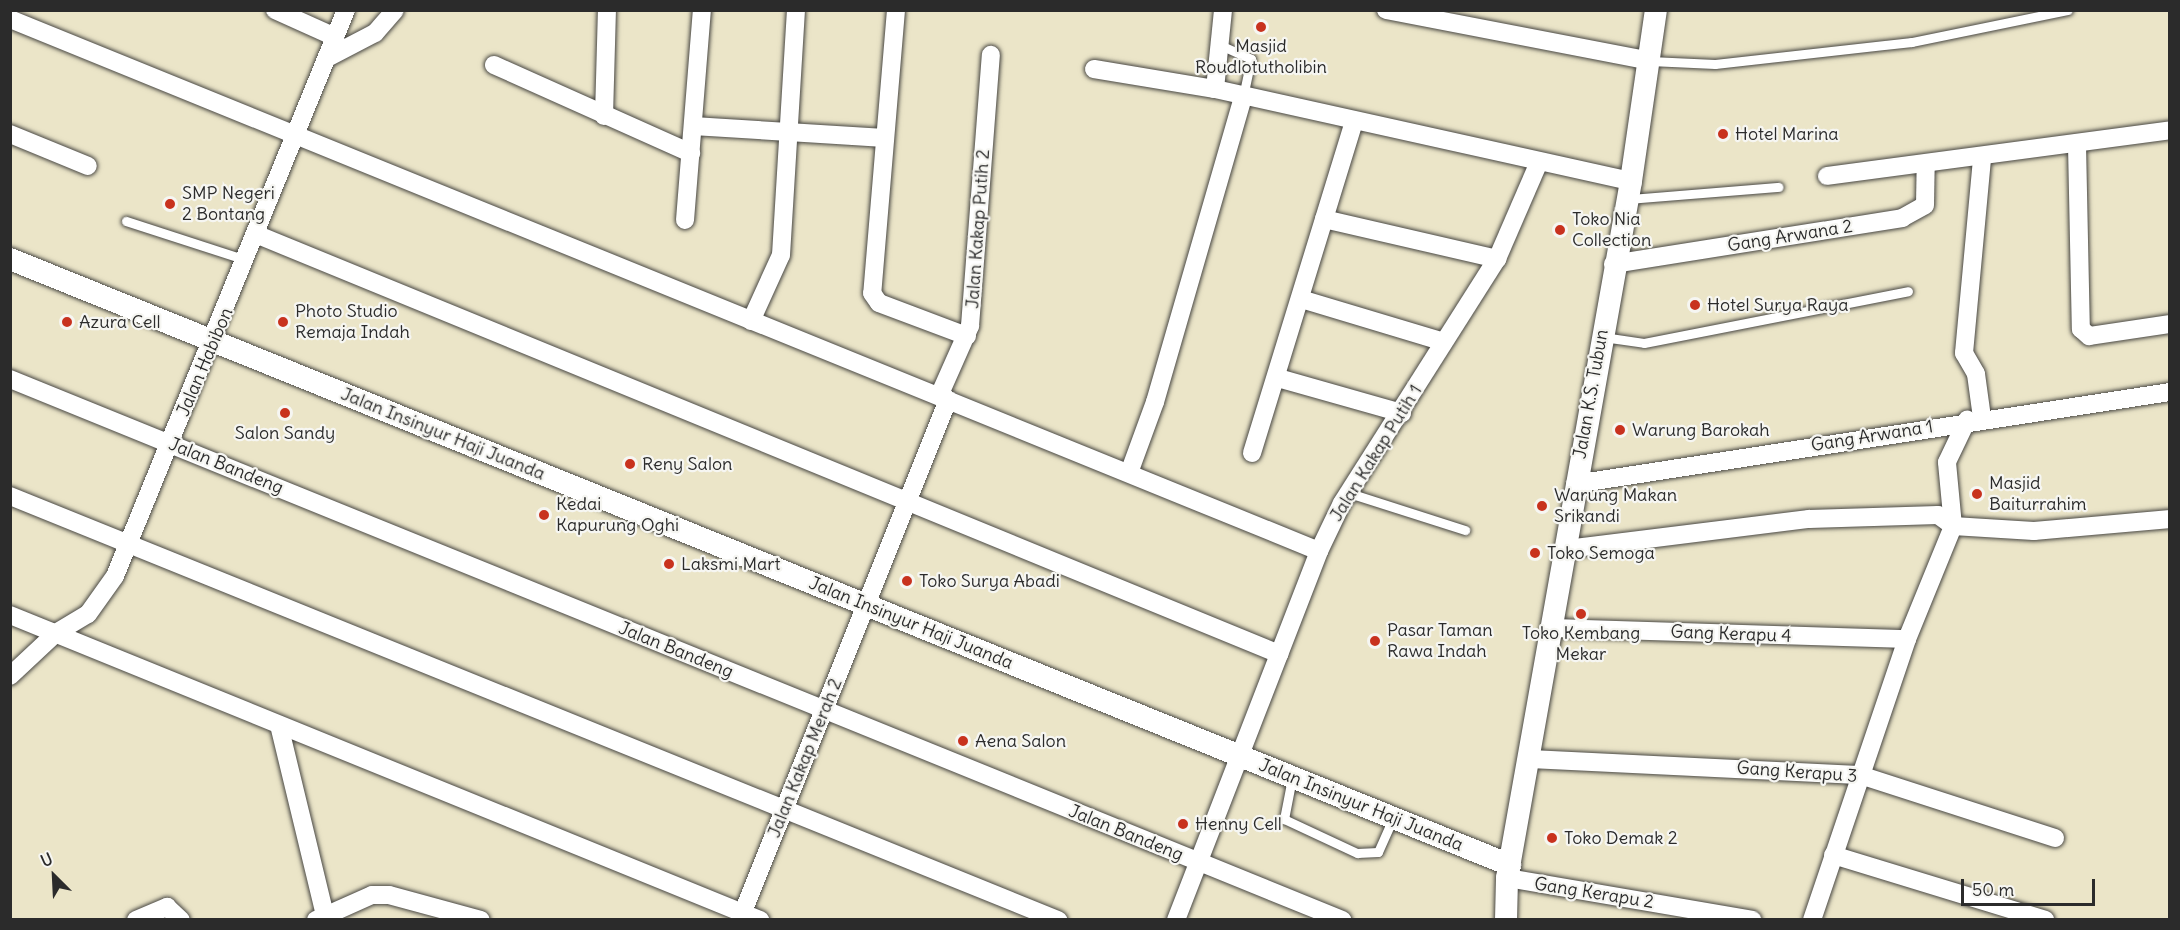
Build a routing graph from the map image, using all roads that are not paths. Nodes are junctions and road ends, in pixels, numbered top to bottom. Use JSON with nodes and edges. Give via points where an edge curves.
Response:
{"nodes":[{"id":1,"x":275,"y":10,"type":"edge"},
{"id":2,"x":346,"y":10,"type":"edge"},
{"id":3,"x":395,"y":10,"type":"edge"},
{"id":4,"x":608,"y":10,"type":"edge"},
{"id":5,"x":702,"y":10,"type":"edge"},
{"id":6,"x":796,"y":10,"type":"edge"},
{"id":7,"x":896,"y":10,"type":"edge"},
{"id":8,"x":1223,"y":10,"type":"edge"},
{"id":9,"x":1386,"y":10,"type":"edge"},
{"id":10,"x":1656,"y":10,"type":"edge"},
{"id":11,"x":2068,"y":10,"type":"edge"},
{"id":12,"x":10,"y":19,"type":"edge"},
{"id":13,"x":335,"y":36,"type":"junction"},
{"id":14,"x":1220,"y":45,"type":"junction"},
{"id":15,"x":991,"y":55,"type":"dead end"},
{"id":16,"x":327,"y":58,"type":"junction"},
{"id":17,"x":1650,"y":61,"type":"junction"},
{"id":18,"x":494,"y":65,"type":"dead end"},
{"id":19,"x":1094,"y":69,"type":"dead end"},
{"id":20,"x":1215,"y":89,"type":"junction"},
{"id":21,"x":1243,"y":97,"type":"junction"},
{"id":22,"x":604,"y":116,"type":"junction"},
{"id":23,"x":1354,"y":122,"type":"junction"},
{"id":24,"x":693,"y":126,"type":"junction"},
{"id":25,"x":2169,"y":130,"type":"edge"},
{"id":26,"x":790,"y":131,"type":"junction"},
{"id":27,"x":10,"y":134,"type":"edge"},
{"id":28,"x":294,"y":137,"type":"junction"},
{"id":29,"x":885,"y":138,"type":"junction"},
{"id":30,"x":2077,"y":145,"type":"junction"},
{"id":31,"x":692,"y":153,"type":"junction"},
{"id":32,"x":1982,"y":159,"type":"junction"},
{"id":33,"x":1539,"y":162,"type":"junction"},
{"id":34,"x":88,"y":166,"type":"dead end"},
{"id":35,"x":1926,"y":166,"type":"junction"},
{"id":36,"x":1827,"y":176,"type":"dead end"},
{"id":37,"x":1779,"y":187,"type":"dead end"},
{"id":38,"x":1629,"y":190,"type":"junction"},
{"id":39,"x":1324,"y":219,"type":"junction"},
{"id":40,"x":685,"y":220,"type":"dead end"},
{"id":41,"x":126,"y":221,"type":"dead end"},
{"id":42,"x":258,"y":235,"type":"junction"},
{"id":43,"x":10,"y":259,"type":"edge"},
{"id":44,"x":1497,"y":259,"type":"junction"},
{"id":45,"x":247,"y":261,"type":"junction"},
{"id":46,"x":1612,"y":264,"type":"junction"},
{"id":47,"x":1908,"y":291,"type":"dead end"},
{"id":48,"x":1301,"y":299,"type":"junction"},
{"id":49,"x":751,"y":321,"type":"junction"},
{"id":50,"x":2169,"y":324,"type":"edge"},
{"id":51,"x":967,"y":336,"type":"junction"},
{"id":52,"x":1600,"y":336,"type":"junction"},
{"id":53,"x":214,"y":341,"type":"junction"},
{"id":54,"x":1444,"y":342,"type":"junction"},
{"id":55,"x":1278,"y":378,"type":"junction"},
{"id":56,"x":10,"y":379,"type":"edge"},
{"id":57,"x":2169,"y":392,"type":"edge"},
{"id":58,"x":943,"y":398,"type":"junction"},
{"id":59,"x":1402,"y":414,"type":"junction"},
{"id":60,"x":1974,"y":419,"type":"junction"},
{"id":61,"x":171,"y":443,"type":"junction"},
{"id":62,"x":1252,"y":453,"type":"dead end"},
{"id":63,"x":1129,"y":473,"type":"junction"},
{"id":64,"x":1575,"y":484,"type":"junction"},
{"id":65,"x":1349,"y":493,"type":"junction"},
{"id":66,"x":10,"y":496,"type":"edge"},
{"id":67,"x":906,"y":501,"type":"junction"},
{"id":68,"x":2169,"y":519,"type":"edge"},
{"id":69,"x":1953,"y":526,"type":"junction"},
{"id":70,"x":1464,"y":530,"type":"dead end"},
{"id":71,"x":129,"y":544,"type":"junction"},
{"id":72,"x":1567,"y":549,"type":"junction"},
{"id":73,"x":1319,"y":551,"type":"junction"},
{"id":74,"x":867,"y":604,"type":"junction"},
{"id":75,"x":10,"y":615,"type":"edge"},
{"id":76,"x":1554,"y":628,"type":"junction"},
{"id":77,"x":56,"y":633,"type":"junction"},
{"id":78,"x":1907,"y":639,"type":"junction"},
{"id":79,"x":1279,"y":654,"type":"junction"},
{"id":80,"x":10,"y":676,"type":"edge"},
{"id":81,"x":825,"y":710,"type":"junction"},
{"id":82,"x":279,"y":725,"type":"junction"},
{"id":83,"x":1241,"y":758,"type":"junction"},
{"id":84,"x":1529,"y":759,"type":"junction"},
{"id":85,"x":1860,"y":775,"type":"junction"},
{"id":86,"x":1292,"y":778,"type":"junction"},
{"id":87,"x":783,"y":809,"type":"junction"},
{"id":88,"x":1393,"y":818,"type":"junction"},
{"id":89,"x":2055,"y":838,"type":"dead end"},
{"id":90,"x":1833,"y":855,"type":"junction"},
{"id":91,"x":1199,"y":863,"type":"junction"},
{"id":92,"x":1508,"y":872,"type":"junction"},
{"id":93,"x":752,"y":916,"type":"edge"},
{"id":94,"x":320,"y":917,"type":"edge"},
{"id":95,"x":136,"y":920,"type":"edge"},
{"id":96,"x":182,"y":920,"type":"edge"},
{"id":97,"x":481,"y":920,"type":"edge"},
{"id":98,"x":1058,"y":920,"type":"edge"},
{"id":99,"x":1176,"y":920,"type":"edge"},
{"id":100,"x":1342,"y":920,"type":"edge"},
{"id":101,"x":1506,"y":920,"type":"edge"},
{"id":102,"x":1752,"y":920,"type":"edge"},
{"id":103,"x":1812,"y":920,"type":"edge"},
{"id":104,"x":2045,"y":920,"type":"edge"}],
"edges":[{"from":1,"to":13,"type":"street"},
{"from":2,"to":13,"type":"street","name":"Jalan Habibon"},
{"from":3,"to":16,"type":"street","via":[[375,33]]},
{"from":4,"to":22,"type":"street"},
{"from":5,"to":24,"type":"street"},
{"from":6,"to":26,"type":"street"},
{"from":7,"to":29,"type":"street"},
{"from":8,"to":14,"type":"street"},
{"from":9,"to":17,"type":"street"},
{"from":10,"to":17,"type":"street","name":"Jalan K.S. Tubun"},
{"from":11,"to":17,"type":"lane","via":[[1912,42],[1714,64]]},
{"from":12,"to":28,"type":"street"},
{"from":13,"to":16,"type":"street","name":"Jalan Habibon"},
{"from":14,"to":20,"type":"street"},
{"from":14,"to":21,"type":"lane","via":[[1251,59]]},
{"from":15,"to":51,"type":"street","name":"Jalan Kakap Putih 2"},
{"from":16,"to":28,"type":"street","name":"Jalan Habibon"},
{"from":17,"to":38,"type":"street","name":"Jalan K.S. Tubun"},
{"from":18,"to":22,"type":"street"},
{"from":19,"to":20,"type":"street"},
{"from":20,"to":21,"type":"street"},
{"from":21,"to":23,"type":"street"},
{"from":21,"to":63,"type":"street","via":[[1155,402]]},
{"from":22,"to":31,"type":"street"},
{"from":23,"to":33,"type":"street"},
{"from":23,"to":39,"type":"street"},
{"from":24,"to":26,"type":"street"},
{"from":24,"to":31,"type":"street"},
{"from":25,"to":30,"type":"street"},
{"from":26,"to":29,"type":"street"},
{"from":26,"to":49,"type":"street","via":[[779,266]]},
{"from":27,"to":34,"type":"street"},
{"from":28,"to":42,"type":"street","name":"Jalan Habibon"},
{"from":28,"to":49,"type":"street"},
{"from":29,"to":51,"type":"street","via":[[874,298]]},
{"from":30,"to":32,"type":"street"},
{"from":30,"to":50,"type":"street","via":[[2081,329],[2090,336]]},
{"from":31,"to":40,"type":"street"},
{"from":32,"to":35,"type":"street"},
{"from":32,"to":60,"type":"street","via":[[1964,352],[1976,374]]},
{"from":33,"to":38,"type":"street"},
{"from":33,"to":44,"type":"street","name":"Jalan Kakap Putih 1"},
{"from":35,"to":36,"type":"street"},
{"from":35,"to":46,"type":"street","name":"Gang Arwana 2","via":[[1925,205],[1902,218]]},
{"from":37,"to":38,"type":"lane"},
{"from":38,"to":46,"type":"street","name":"Jalan K.S. Tubun"},
{"from":39,"to":44,"type":"street"},
{"from":39,"to":48,"type":"street"},
{"from":41,"to":45,"type":"lane"},
{"from":42,"to":45,"type":"street","name":"Jalan Habibon"},
{"from":42,"to":67,"type":"street"},
{"from":43,"to":53,"type":"street","name":"Jalan Insinyur Haji Juanda"},
{"from":44,"to":54,"type":"street","name":"Jalan Kakap Putih 1"},
{"from":45,"to":53,"type":"street","name":"Jalan Habibon"},
{"from":46,"to":52,"type":"street","name":"Jalan K.S. Tubun"},
{"from":47,"to":52,"type":"lane","via":[[1644,343]]},
{"from":48,"to":54,"type":"street"},
{"from":48,"to":55,"type":"street"},
{"from":49,"to":58,"type":"street"},
{"from":51,"to":58,"type":"street","name":"Jalan Kakap Putih 2"},
{"from":52,"to":64,"type":"street","name":"Jalan K.S. Tubun"},
{"from":53,"to":61,"type":"street","name":"Jalan Habibon"},
{"from":53,"to":74,"type":"street","name":"Jalan Insinyur Haji Juanda"},
{"from":54,"to":59,"type":"street","name":"Jalan Kakap Putih 1"},
{"from":55,"to":59,"type":"street"},
{"from":55,"to":62,"type":"street"},
{"from":56,"to":61,"type":"street","name":"Jalan Bandeng"},
{"from":57,"to":60,"type":"street","name":"Gang Arwana 1"},
{"from":58,"to":63,"type":"street"},
{"from":58,"to":67,"type":"street","name":"Jalan Kakap Putih 2"},
{"from":59,"to":65,"type":"street","name":"Jalan Kakap Putih 1"},
{"from":60,"to":64,"type":"street","name":"Gang Arwana 1"},
{"from":60,"to":69,"type":"street","via":[[1947,462]]},
{"from":61,"to":71,"type":"street","name":"Jalan Habibon"},
{"from":61,"to":81,"type":"street","name":"Jalan Bandeng"},
{"from":63,"to":73,"type":"street"},
{"from":64,"to":72,"type":"street","name":"Jalan K.S. Tubun"},
{"from":65,"to":70,"type":"lane"},
{"from":65,"to":73,"type":"street","name":"Jalan Kakap Putih 1"},
{"from":66,"to":71,"type":"street"},
{"from":67,"to":74,"type":"street","name":"Jalan Kakap Putih 2"},
{"from":67,"to":79,"type":"street"},
{"from":68,"to":69,"type":"street","via":[[2034,531]]},
{"from":69,"to":72,"type":"street","via":[[1938,515],[1809,519]]},
{"from":69,"to":78,"type":"street"},
{"from":71,"to":77,"type":"street","name":"Jalan Habibon","via":[[88,614]]},
{"from":71,"to":87,"type":"street"},
{"from":72,"to":76,"type":"street","name":"Jalan K.S. Tubun"},
{"from":73,"to":79,"type":"street","name":"Jalan Kakap Putih 1"},
{"from":74,"to":81,"type":"street","name":"Jalan Kakap Merah 2"},
{"from":74,"to":83,"type":"street","name":"Jalan Insinyur Haji Juanda"},
{"from":75,"to":77,"type":"street"},
{"from":76,"to":78,"type":"street","name":"Gang Kerapu 4"},
{"from":76,"to":84,"type":"street","name":"Jalan K.S. Tubun"},
{"from":77,"to":80,"type":"street","name":"Jalan Habibon"},
{"from":77,"to":82,"type":"street"},
{"from":78,"to":85,"type":"street"},
{"from":79,"to":83,"type":"street","name":"Jalan Kakap Putih 1"},
{"from":81,"to":87,"type":"street","name":"Jalan Kakap Merah 2"},
{"from":81,"to":91,"type":"street","name":"Jalan Bandeng"},
{"from":82,"to":93,"type":"street"},
{"from":82,"to":94,"type":"street"},
{"from":83,"to":86,"type":"street","name":"Jalan Insinyur Haji Juanda"},
{"from":83,"to":91,"type":"street","name":"Jalan Kakap Putih 1"},
{"from":84,"to":85,"type":"street","name":"Gang Kerapu 3"},
{"from":84,"to":92,"type":"street","name":"Jalan K.S. Tubun"},
{"from":85,"to":89,"type":"street","name":"Gang Kerapu 3"},
{"from":85,"to":90,"type":"street"},
{"from":86,"to":88,"type":"street","name":"Jalan Insinyur Haji Juanda"},
{"from":86,"to":88,"type":"lane","via":[[1284,819],[1357,853],[1378,852]]},
{"from":87,"to":93,"type":"street","name":"Jalan Kakap Merah 2"},
{"from":87,"to":98,"type":"street"},
{"from":88,"to":92,"type":"street","name":"Jalan Insinyur Haji Juanda"},
{"from":90,"to":103,"type":"street"},
{"from":90,"to":104,"type":"street"},
{"from":91,"to":99,"type":"street","name":"Jalan Kakap Putih 1"},
{"from":91,"to":100,"type":"street","name":"Jalan Bandeng"},
{"from":92,"to":101,"type":"street","name":"Jalan K.S. Tubun"},
{"from":92,"to":102,"type":"street","name":"Gang Kerapu 2"},
{"from":94,"to":97,"type":"street","via":[[372,895],[389,895]]},
{"from":95,"to":96,"type":"street","via":[[167,907]]}]}
